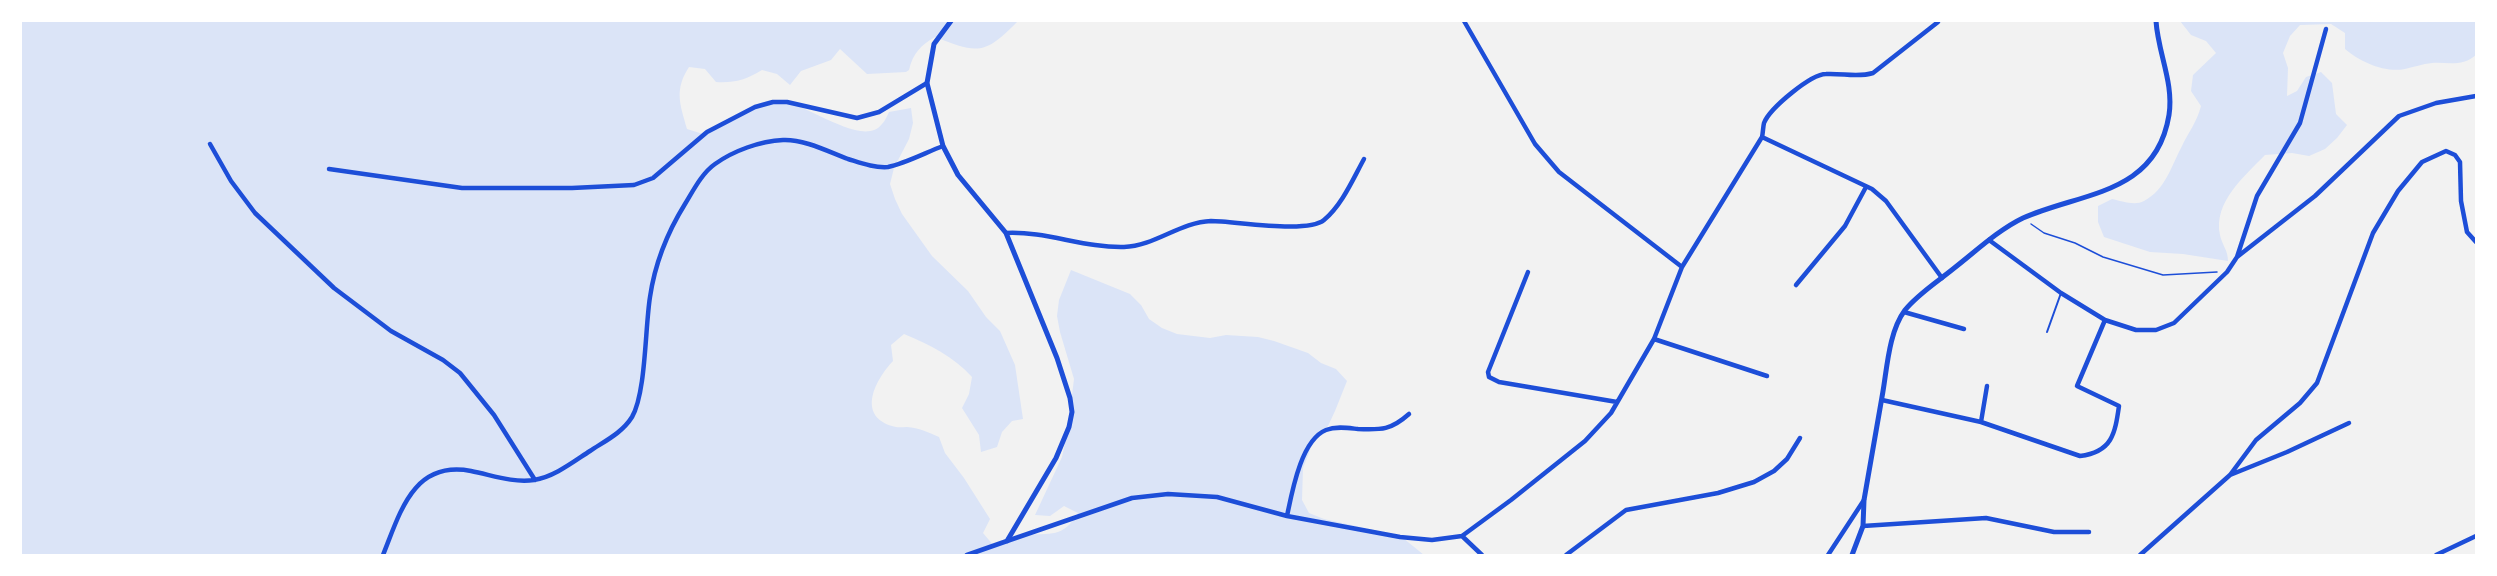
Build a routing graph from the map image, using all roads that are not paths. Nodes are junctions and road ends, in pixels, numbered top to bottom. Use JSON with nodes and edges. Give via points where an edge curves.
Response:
{"nodes":[{"id":1,"x":951,"y":21,"type":"edge"},
{"id":2,"x":1464,"y":21,"type":"edge"},
{"id":3,"x":2156,"y":21,"type":"edge"},
{"id":4,"x":1938,"y":22,"type":"edge"},
{"id":5,"x":2326,"y":29,"type":"dead end"},
{"id":6,"x":927,"y":83,"type":"junction"},
{"id":7,"x":2476,"y":96,"type":"edge"},
{"id":8,"x":1762,"y":137,"type":"junction"},
{"id":9,"x":210,"y":144,"type":"dead end"},
{"id":10,"x":943,"y":146,"type":"junction"},
{"id":11,"x":1364,"y":159,"type":"dead end"},
{"id":12,"x":329,"y":169,"type":"dead end"},
{"id":13,"x":1866,"y":186,"type":"junction"},
{"id":14,"x":1006,"y":233,"type":"junction"},
{"id":15,"x":1989,"y":240,"type":"junction"},
{"id":16,"x":2476,"y":243,"type":"edge"},
{"id":17,"x":2237,"y":257,"type":"junction"},
{"id":18,"x":1682,"y":267,"type":"junction"},
{"id":19,"x":1528,"y":272,"type":"dead end"},
{"id":20,"x":1942,"y":278,"type":"junction"},
{"id":21,"x":1796,"y":285,"type":"dead end"},
{"id":22,"x":2061,"y":293,"type":"junction"},
{"id":23,"x":1904,"y":312,"type":"junction"},
{"id":24,"x":2105,"y":320,"type":"junction"},
{"id":25,"x":1964,"y":329,"type":"dead end"},
{"id":26,"x":2047,"y":332,"type":"dead end"},
{"id":27,"x":1654,"y":339,"type":"junction"},
{"id":28,"x":1767,"y":376,"type":"dead end"},
{"id":29,"x":1987,"y":386,"type":"dead end"},
{"id":30,"x":1882,"y":400,"type":"junction"},
{"id":31,"x":1617,"y":402,"type":"junction"},
{"id":32,"x":1409,"y":414,"type":"dead end"},
{"id":33,"x":1981,"y":422,"type":"junction"},
{"id":34,"x":2349,"y":423,"type":"dead end"},
{"id":35,"x":1800,"y":438,"type":"dead end"},
{"id":36,"x":2230,"y":474,"type":"junction"},
{"id":37,"x":535,"y":480,"type":"junction"},
{"id":38,"x":1864,"y":500,"type":"junction"},
{"id":39,"x":1287,"y":516,"type":"junction"},
{"id":40,"x":1863,"y":526,"type":"junction"},
{"id":41,"x":2089,"y":532,"type":"dead end"},
{"id":42,"x":1462,"y":536,"type":"junction"},
{"id":43,"x":2476,"y":536,"type":"edge"},
{"id":44,"x":1007,"y":541,"type":"junction"},
{"id":45,"x":383,"y":555,"type":"edge"},
{"id":46,"x":966,"y":555,"type":"edge"},
{"id":47,"x":1482,"y":555,"type":"edge"},
{"id":48,"x":1566,"y":555,"type":"edge"},
{"id":49,"x":1828,"y":555,"type":"edge"},
{"id":50,"x":1852,"y":555,"type":"edge"},
{"id":51,"x":2140,"y":555,"type":"edge"},
{"id":52,"x":2436,"y":555,"type":"edge"}],
"edges":[{"from":1,"to":6,"type":"street","via":[[934,44]]},
{"from":2,"to":18,"type":"street","via":[[1535,144],[1559,172]]},
{"from":3,"to":15,"type":"street","via":[[2168,80],[2169,114],[2149,162],[2106,191],[2023,218]]},
{"from":4,"to":8,"type":"street","via":[[1873,73],[1825,74],[1806,83],[1770,114]]},
{"from":5,"to":17,"type":"street","via":[[2300,123],[2258,196]]},
{"from":6,"to":10,"type":"street"},
{"from":6,"to":12,"type":"street","via":[[879,112],[857,118],[787,102],[755,107],[707,132],[653,178],[634,185],[462,188]]},
{"from":7,"to":17,"type":"street","via":[[2436,103],[2399,116],[2315,196]]},
{"from":8,"to":13,"type":"street"},
{"from":8,"to":18,"type":"street"},
{"from":9,"to":37,"type":"street","via":[[255,213],[334,288],[391,331],[460,372],[494,415]]},
{"from":10,"to":14,"type":"street","via":[[958,175]]},
{"from":10,"to":37,"type":"street","via":[[888,166],[869,166],[784,140],[751,147],[713,165],[694,188],[659,255],[638,401],[632,417],[619,432],[566,467]]},
{"from":11,"to":14,"type":"street","via":[[1337,206],[1323,221],[1312,225],[1210,221],[1126,247]]},
{"from":13,"to":20,"type":"street","via":[[1886,201]]},
{"from":13,"to":21,"type":"street","via":[[1845,226]]},
{"from":14,"to":44,"type":"street","via":[[1057,358],[1072,412],[1070,427],[1056,458]]},
{"from":15,"to":20,"type":"street"},
{"from":15,"to":22,"type":"street"},
{"from":16,"to":36,"type":"street","via":[[2467,232],[2460,162],[2446,152],[2422,162],[2398,191],[2373,233],[2317,383],[2300,404],[2256,440]]},
{"from":17,"to":24,"type":"street","via":[[2175,323],[2156,330],[2136,330]]},
{"from":18,"to":27,"type":"street"},
{"from":19,"to":31,"type":"street","via":[[1489,377]]},
{"from":20,"to":23,"type":"street"},
{"from":22,"to":24,"type":"street"},
{"from":22,"to":26,"type":"lane"},
{"from":23,"to":25,"type":"street"},
{"from":23,"to":30,"type":"street","via":[[1889,350]]},
{"from":24,"to":33,"type":"street","via":[[2077,386],[2119,406],[2115,434],[2104,448],[2080,456]]},
{"from":27,"to":28,"type":"street"},
{"from":27,"to":31,"type":"street"},
{"from":29,"to":33,"type":"street"},
{"from":30,"to":33,"type":"street"},
{"from":30,"to":38,"type":"street"},
{"from":31,"to":42,"type":"street","via":[[1585,441]]},
{"from":32,"to":39,"type":"street","via":[[1390,428],[1340,428],[1316,436],[1294,482]]},
{"from":34,"to":36,"type":"street"},
{"from":35,"to":48,"type":"street","via":[[1787,459],[1754,482],[1718,493],[1626,510]]},
{"from":36,"to":51,"type":"street"},
{"from":37,"to":45,"type":"street","via":[[515,481],[468,470],[441,472],[424,479],[401,509]]},
{"from":38,"to":40,"type":"street"},
{"from":38,"to":49,"type":"street"},
{"from":39,"to":42,"type":"street","via":[[1400,537],[1432,540]]},
{"from":39,"to":44,"type":"street","via":[[1217,497],[1168,494],[1132,498]]},
{"from":40,"to":41,"type":"street","via":[[1986,518],[2054,532]]},
{"from":40,"to":50,"type":"street"},
{"from":42,"to":47,"type":"street"},
{"from":43,"to":52,"type":"street"},
{"from":44,"to":46,"type":"street"}]}
